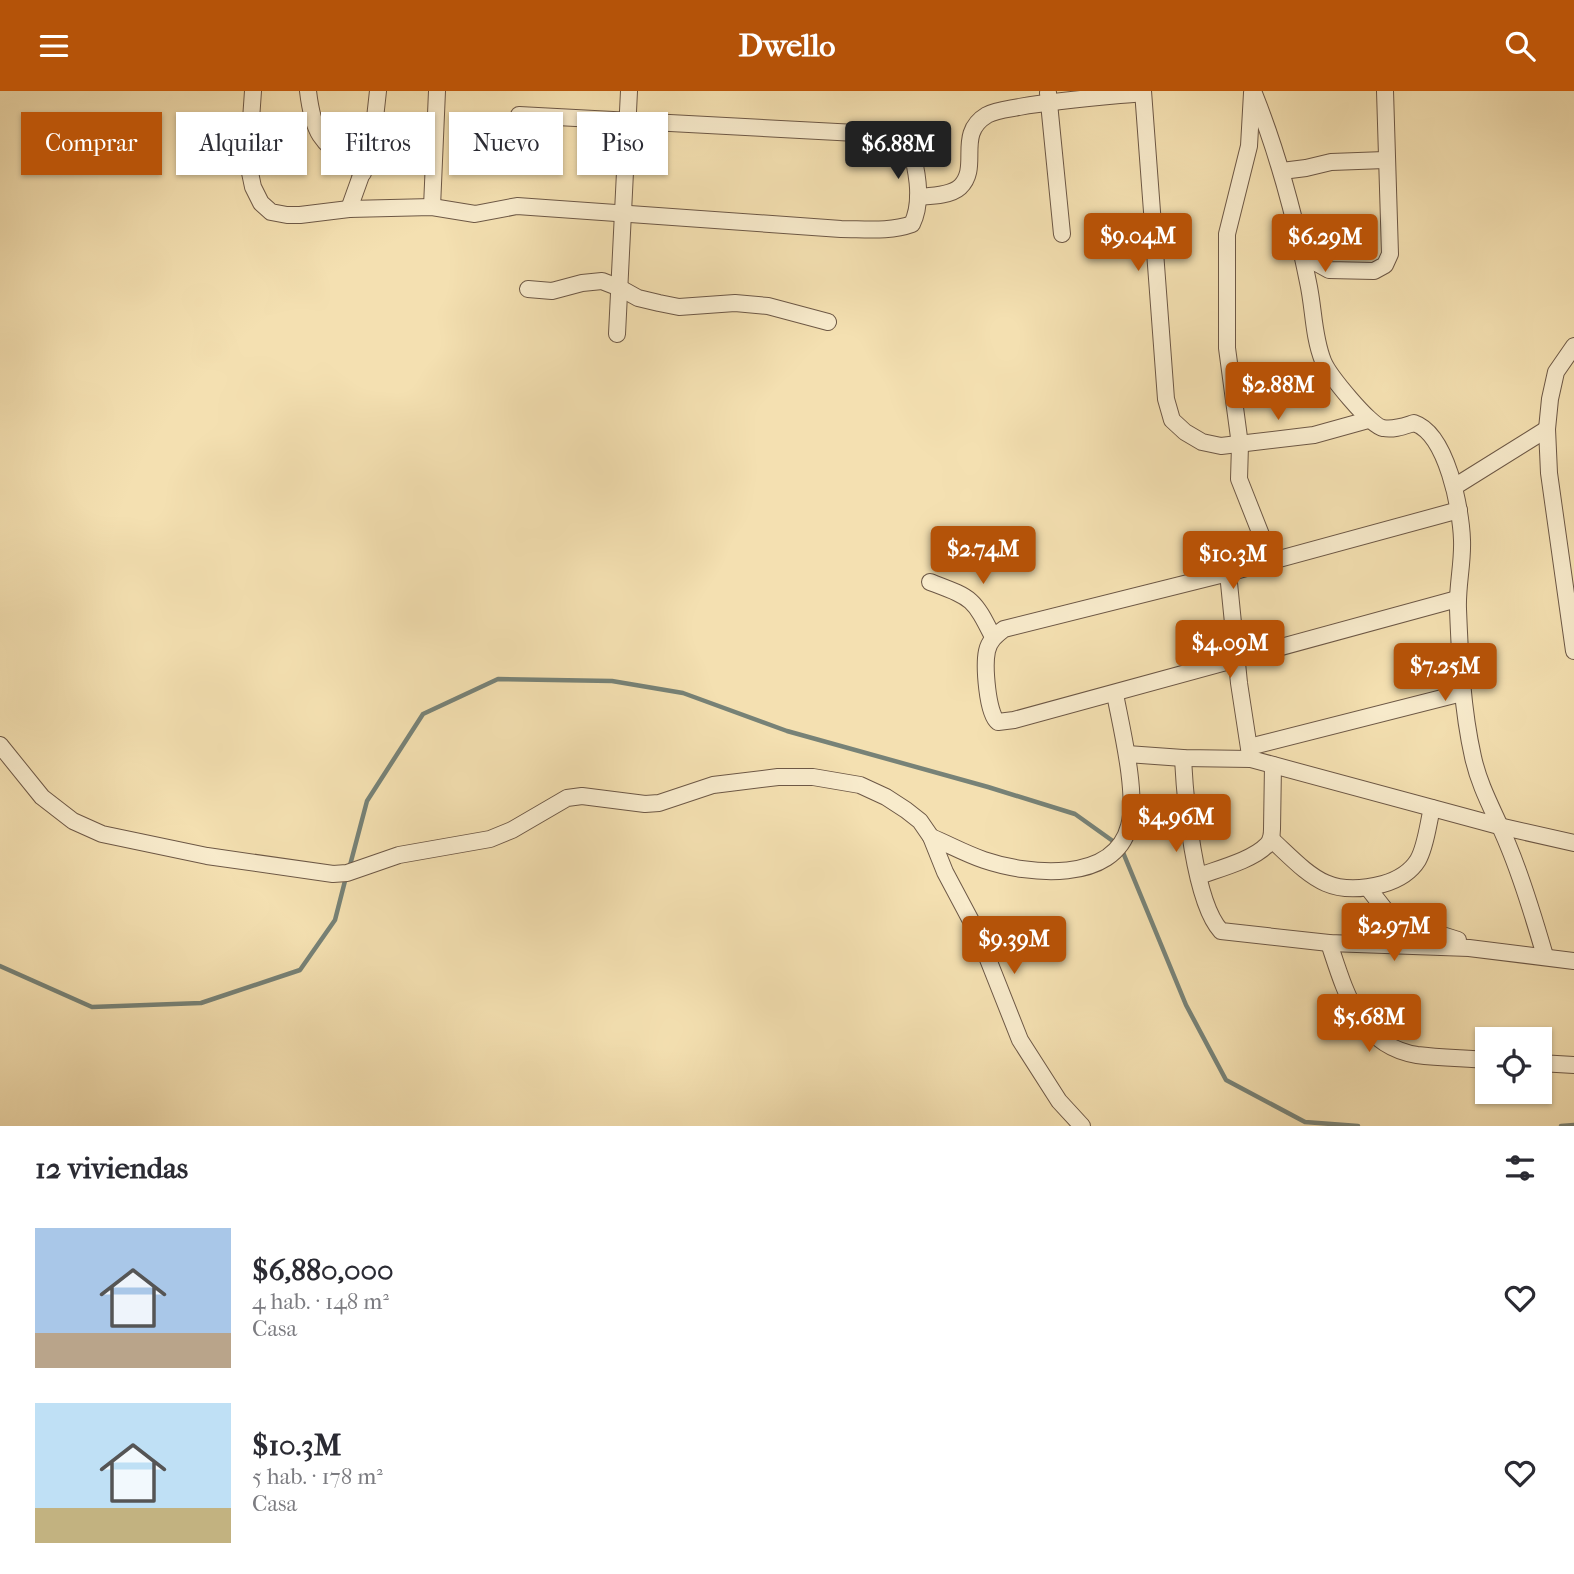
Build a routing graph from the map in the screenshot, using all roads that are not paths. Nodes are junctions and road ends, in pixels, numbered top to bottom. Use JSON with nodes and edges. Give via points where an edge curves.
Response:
{"nodes":[{"id":1,"x":253,"y":91,"type":"edge"},
{"id":2,"x":307,"y":91,"type":"edge"},
{"id":3,"x":378,"y":91,"type":"edge"},
{"id":4,"x":437,"y":91,"type":"edge"},
{"id":5,"x":629,"y":91,"type":"edge"},
{"id":6,"x":1253,"y":91,"type":"edge"},
{"id":7,"x":1385,"y":91,"type":"edge"},
{"id":8,"x":1143,"y":92,"type":"edge"},
{"id":9,"x":1049,"y":96,"type":"edge"},
{"id":10,"x":376,"y":112,"type":"edge"},
{"id":11,"x":628,"y":112,"type":"edge"},
{"id":12,"x":668,"y":123,"type":"edge"},
{"id":13,"x":321,"y":138,"type":"edge"},
{"id":14,"x":1385,"y":160,"type":"junction"},
{"id":15,"x":1282,"y":170,"type":"junction"},
{"id":16,"x":362,"y":175,"type":"edge"},
{"id":17,"x":626,"y":175,"type":"edge"},
{"id":18,"x":918,"y":197,"type":"junction"},
{"id":19,"x":432,"y":207,"type":"junction"},
{"id":20,"x":349,"y":209,"type":"junction"},
{"id":21,"x":625,"y":212,"type":"junction"},
{"id":22,"x":1062,"y":235,"type":"dead end"},
{"id":23,"x":1303,"y":255,"type":"junction"},
{"id":24,"x":620,"y":288,"type":"junction"},
{"id":25,"x":528,"y":289,"type":"dead end"},
{"id":26,"x":828,"y":322,"type":"dead end"},
{"id":27,"x":617,"y":334,"type":"dead end"},
{"id":28,"x":1574,"y":346,"type":"edge"},
{"id":29,"x":1368,"y":420,"type":"junction"},
{"id":30,"x":1548,"y":429,"type":"junction"},
{"id":31,"x":1240,"y":445,"type":"junction"},
{"id":32,"x":1454,"y":487,"type":"junction"},
{"id":33,"x":1459,"y":510,"type":"junction"},
{"id":34,"x":1271,"y":561,"type":"junction"},
{"id":35,"x":1228,"y":573,"type":"junction"},
{"id":36,"x":930,"y":582,"type":"dead end"},
{"id":37,"x":1569,"y":585,"type":"edge"},
{"id":38,"x":1457,"y":599,"type":"junction"},
{"id":39,"x":993,"y":637,"type":"junction"},
{"id":40,"x":1574,"y":651,"type":"edge"},
{"id":41,"x":1237,"y":659,"type":"junction"},
{"id":42,"x":1462,"y":693,"type":"junction"},
{"id":43,"x":1115,"y":694,"type":"junction"},
{"id":44,"x":0,"y":745,"type":"edge"},
{"id":45,"x":1250,"y":753,"type":"junction"},
{"id":46,"x":1127,"y":754,"type":"junction"},
{"id":47,"x":1183,"y":758,"type":"junction"},
{"id":48,"x":1273,"y":765,"type":"junction"},
{"id":49,"x":1432,"y":808,"type":"junction"},
{"id":50,"x":1499,"y":826,"type":"junction"},
{"id":51,"x":931,"y":837,"type":"junction"},
{"id":52,"x":1271,"y":839,"type":"junction"},
{"id":53,"x":1574,"y":843,"type":"edge"},
{"id":54,"x":1199,"y":876,"type":"junction"},
{"id":55,"x":1368,"y":888,"type":"junction"},
{"id":56,"x":1329,"y":943,"type":"junction"},
{"id":57,"x":1498,"y":951,"type":"junction"},
{"id":58,"x":1545,"y":956,"type":"junction"},
{"id":59,"x":1574,"y":961,"type":"edge"},
{"id":60,"x":1475,"y":1059,"type":"edge"},
{"id":61,"x":1552,"y":1064,"type":"edge"},
{"id":62,"x":1574,"y":1065,"type":"edge"},
{"id":63,"x":1082,"y":1126,"type":"edge"}],
"edges":[{"from":1,"to":20,"type":"street","via":[[248,163],[261,203],[271,212],[287,215]]},
{"from":2,"to":13,"type":"street","via":[[314,128]]},
{"from":3,"to":10,"type":"street"},
{"from":4,"to":19,"type":"street"},
{"from":5,"to":11,"type":"street"},
{"from":6,"to":15,"type":"street"},
{"from":6,"to":31,"type":"street","via":[[1249,146],[1227,234],[1227,348]]},
{"from":7,"to":14,"type":"street"},
{"from":8,"to":9,"type":"street"},
{"from":8,"to":31,"type":"street","via":[[1166,400],[1172,420],[1185,432],[1202,442]]},
{"from":9,"to":18,"type":"street","via":[[990,113],[976,123],[969,140],[966,178],[959,188]]},
{"from":9,"to":22,"type":"street"},
{"from":12,"to":18,"type":"street","via":[[903,137],[909,141],[914,159]]},
{"from":14,"to":15,"type":"street"},
{"from":14,"to":23,"type":"street","via":[[1390,254],[1385,265],[1374,271],[1329,269]]},
{"from":15,"to":23,"type":"street"},
{"from":16,"to":20,"type":"street"},
{"from":17,"to":21,"type":"street"},
{"from":18,"to":21,"type":"street","via":[[917,215],[912,224],[901,228],[841,229]]},
{"from":19,"to":20,"type":"street"},
{"from":19,"to":21,"type":"street","via":[[475,214],[517,206]]},
{"from":21,"to":24,"type":"street"},
{"from":23,"to":29,"type":"street","via":[[1313,326],[1324,364]]},
{"from":24,"to":25,"type":"street","via":[[602,281],[552,291]]},
{"from":24,"to":26,"type":"street","via":[[638,298],[679,307],[768,306]]},
{"from":24,"to":27,"type":"street"},
{"from":28,"to":30,"type":"street","via":[[1556,372]]},
{"from":29,"to":31,"type":"street","via":[[1314,436]]},
{"from":29,"to":32,"type":"street","via":[[1381,428],[1421,425],[1434,439]]},
{"from":30,"to":32,"type":"street"},
{"from":30,"to":37,"type":"street","via":[[1549,473]]},
{"from":31,"to":34,"type":"street","via":[[1239,479]]},
{"from":32,"to":33,"type":"street"},
{"from":33,"to":34,"type":"street"},
{"from":33,"to":38,"type":"street","via":[[1462,541]]},
{"from":34,"to":35,"type":"street"},
{"from":35,"to":39,"type":"street","via":[[1023,623]]},
{"from":35,"to":41,"type":"street"},
{"from":36,"to":39,"type":"street","via":[[972,601]]},
{"from":37,"to":40,"type":"street"},
{"from":38,"to":41,"type":"street"},
{"from":38,"to":42,"type":"street"},
{"from":39,"to":43,"type":"street","via":[[987,650],[987,670],[991,714],[998,722]]},
{"from":41,"to":43,"type":"street"},
{"from":41,"to":45,"type":"street"},
{"from":42,"to":45,"type":"street"},
{"from":42,"to":50,"type":"street","via":[[1473,758]]},
{"from":43,"to":46,"type":"street"},
{"from":44,"to":51,"type":"street","via":[[42,797],[73,821],[102,834],[208,856],[333,874],[399,855],[490,839],[567,799],[582,796],[659,803],[713,785],[778,777],[860,785],[906,810]]},
{"from":45,"to":47,"type":"street"},
{"from":45,"to":48,"type":"street"},
{"from":46,"to":47,"type":"street"},
{"from":46,"to":51,"type":"street","via":[[1130,824],[1124,841],[1091,865],[1049,871],[1012,868]]},
{"from":47,"to":54,"type":"street","via":[[1187,814]]},
{"from":48,"to":49,"type":"street"},
{"from":48,"to":52,"type":"street"},
{"from":49,"to":50,"type":"street"},
{"from":49,"to":55,"type":"street","via":[[1418,859],[1406,874]]},
{"from":50,"to":53,"type":"street"},
{"from":50,"to":58,"type":"street","via":[[1522,880]]},
{"from":51,"to":63,"type":"street","via":[[978,934],[1020,1040],[1059,1101]]},
{"from":52,"to":54,"type":"street","via":[[1259,851]]},
{"from":52,"to":55,"type":"street","via":[[1326,885]]},
{"from":54,"to":56,"type":"street","via":[[1209,913],[1221,931]]},
{"from":55,"to":57,"type":"street","via":[[1386,911],[1420,928]]},
{"from":56,"to":57,"type":"street"},
{"from":56,"to":60,"type":"street","via":[[1342,982],[1366,1028],[1396,1049],[1415,1055]]},
{"from":57,"to":58,"type":"street"},
{"from":58,"to":59,"type":"street"},
{"from":61,"to":62,"type":"street"}]}
